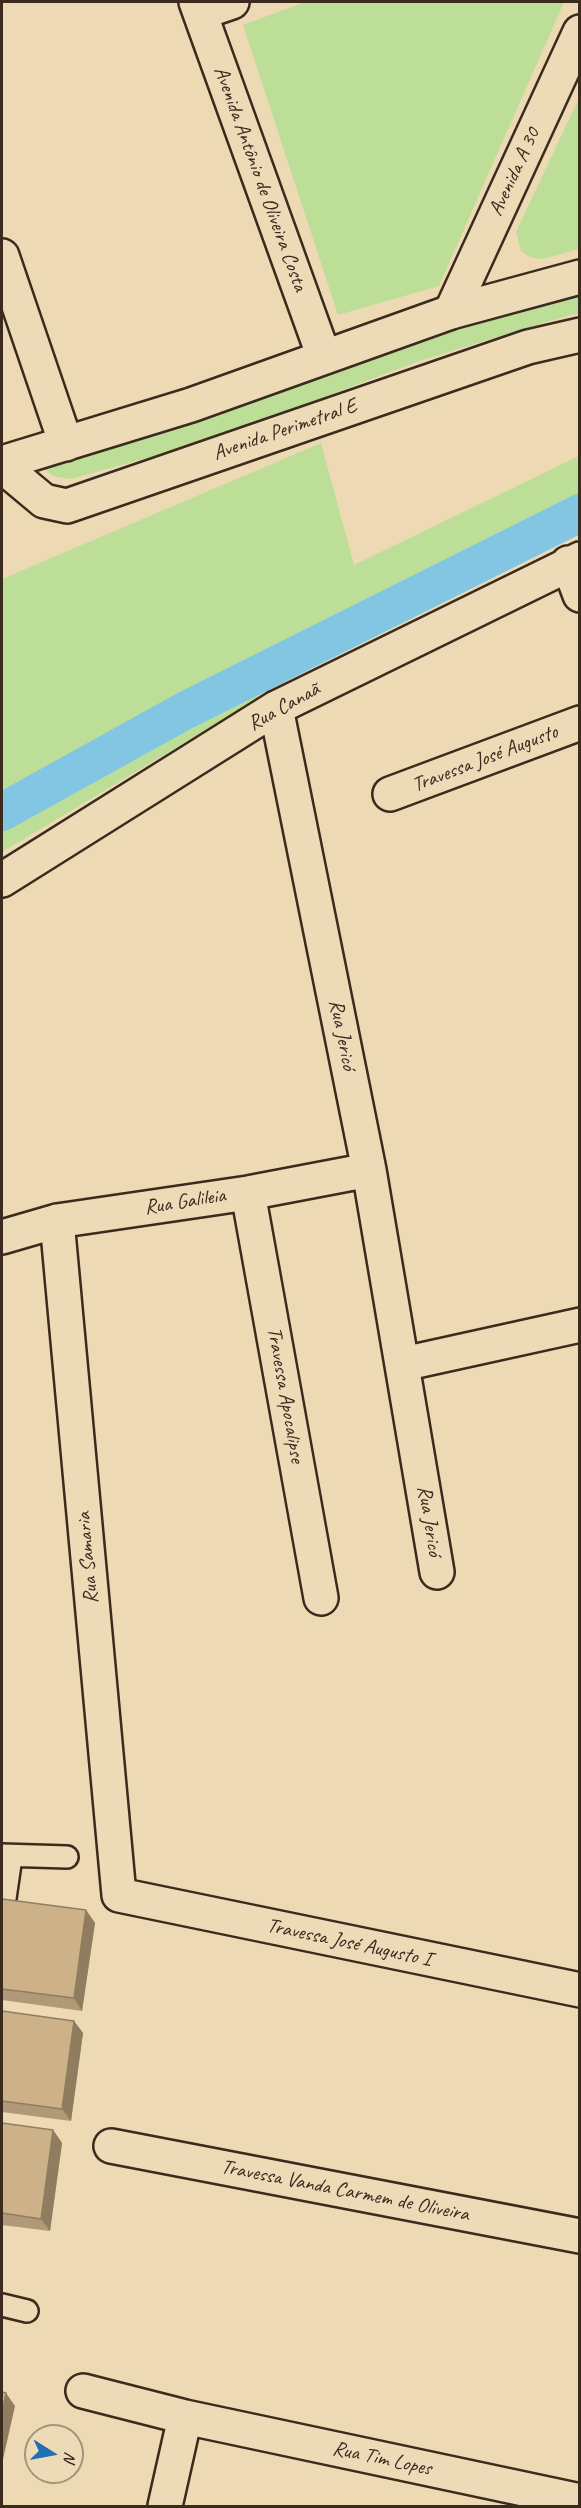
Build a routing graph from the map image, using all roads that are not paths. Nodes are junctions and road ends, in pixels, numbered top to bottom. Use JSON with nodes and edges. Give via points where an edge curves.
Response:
{"nodes":[{"id":1,"x":232,"y":2,"type":"edge"},
{"id":2,"x":198,"y":7,"type":"edge"},
{"id":3,"x":579,"y":32,"type":"edge"},
{"id":4,"x":2,"y":256,"type":"edge"},
{"id":5,"x":579,"y":277,"type":"edge"},
{"id":6,"x":451,"y":312,"type":"junction"},
{"id":7,"x":579,"y":335,"type":"edge"},
{"id":8,"x":324,"y":357,"type":"junction"},
{"id":9,"x":66,"y":444,"type":"junction"},
{"id":10,"x":2,"y":464,"type":"edge"},
{"id":11,"x":574,"y":561,"type":"edge"},
{"id":12,"x":579,"y":594,"type":"edge"},
{"id":13,"x":276,"y":708,"type":"junction"},
{"id":14,"x":579,"y":723,"type":"edge"},
{"id":15,"x":390,"y":794,"type":"dead end"},
{"id":16,"x":2,"y":880,"type":"edge"},
{"id":17,"x":369,"y":1170,"type":"junction"},
{"id":18,"x":248,"y":1193,"type":"junction"},
{"id":19,"x":57,"y":1221,"type":"junction"},
{"id":20,"x":2,"y":1236,"type":"edge"},
{"id":21,"x":579,"y":1325,"type":"edge"},
{"id":22,"x":403,"y":1364,"type":"junction"},
{"id":23,"x":437,"y":1572,"type":"dead end"},
{"id":24,"x":321,"y":1598,"type":"dead end"},
{"id":25,"x":7,"y":1856,"type":"edge"},
{"id":26,"x":67,"y":1857,"type":"dead end"},
{"id":27,"x":119,"y":1895,"type":"joint"},
{"id":28,"x":2,"y":1919,"type":"edge"},
{"id":29,"x":579,"y":1990,"type":"edge"},
{"id":30,"x":111,"y":2146,"type":"dead end"},
{"id":31,"x":579,"y":2236,"type":"edge"},
{"id":32,"x":2,"y":2305,"type":"edge"},
{"id":33,"x":27,"y":2311,"type":"dead end"},
{"id":34,"x":83,"y":2391,"type":"dead end"},
{"id":35,"x":185,"y":2416,"type":"junction"},
{"id":36,"x":579,"y":2501,"type":"edge"},
{"id":37,"x":165,"y":2506,"type":"edge"}],
"edges":[{"from":1,"to":2,"type":"street"},
{"from":2,"to":8,"type":"street","name":"Avenida Antônio de Oliveira Costa"},
{"from":3,"to":6,"type":"street","name":"Avenida A 30"},
{"from":4,"to":9,"type":"street"},
{"from":5,"to":6,"type":"street"},
{"from":6,"to":8,"type":"street"},
{"from":7,"to":10,"type":"street","name":"Avenida Perimetral E","via":[[528,347],[67,506],[44,501]]},
{"from":8,"to":9,"type":"street"},
{"from":9,"to":10,"type":"street"},
{"from":11,"to":12,"type":"street"},
{"from":11,"to":13,"type":"street","name":"Rua Canaã"},
{"from":13,"to":16,"type":"street","name":"Rua Canaã"},
{"from":13,"to":17,"type":"street","name":"Rua Jericó"},
{"from":14,"to":15,"type":"street","name":"Travessa José Augusto"},
{"from":17,"to":18,"type":"street","name":"Rua Galileia"},
{"from":17,"to":22,"type":"street","name":"Rua Jericó"},
{"from":18,"to":19,"type":"street","name":"Rua Galileia"},
{"from":18,"to":24,"type":"street","name":"Travessa Apocalipse"},
{"from":19,"to":20,"type":"street","name":"Rua Galileia"},
{"from":19,"to":27,"type":"street","name":"Rua Samaria"},
{"from":21,"to":22,"type":"street"},
{"from":22,"to":23,"type":"street","name":"Rua Jericó"},
{"from":25,"to":26,"type":"lane"},
{"from":25,"to":28,"type":"lane"},
{"from":27,"to":29,"type":"street","name":"Travessa José Augusto I"},
{"from":30,"to":31,"type":"street","name":"Travessa Vanda Carmem de Oliveira"},
{"from":32,"to":33,"type":"lane"},
{"from":34,"to":35,"type":"street","name":"Rua Tim Lopes"},
{"from":35,"to":36,"type":"street","name":"Rua Tim Lopes"},
{"from":35,"to":37,"type":"street"}]}
